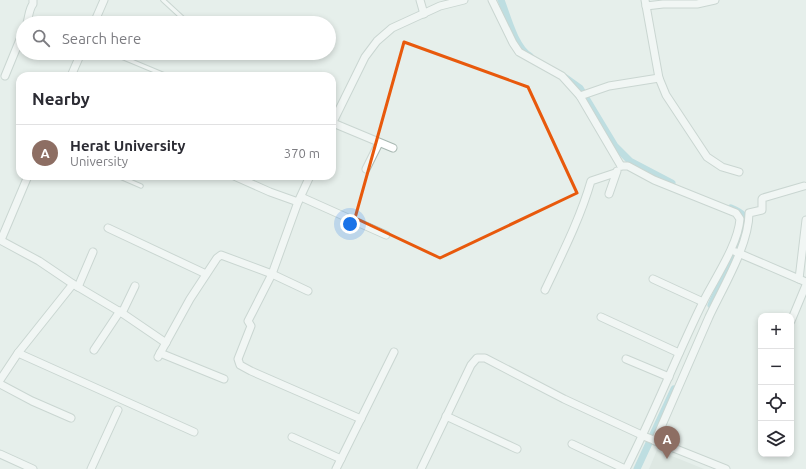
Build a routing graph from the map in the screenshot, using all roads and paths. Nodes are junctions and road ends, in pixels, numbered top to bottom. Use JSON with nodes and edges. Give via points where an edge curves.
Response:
{"nodes":[{"id":1,"x":33,"y":0,"type":"edge"},
{"id":2,"x":104,"y":0,"type":"edge"},
{"id":3,"x":164,"y":0,"type":"edge"},
{"id":4,"x":420,"y":0,"type":"edge"},
{"id":5,"x":464,"y":0,"type":"edge"},
{"id":6,"x":492,"y":0,"type":"edge"},
{"id":7,"x":715,"y":0,"type":"edge"},
{"id":8,"x":645,"y":3,"type":"edge"},
{"id":9,"x":424,"y":14,"type":"junction"},
{"id":10,"x":29,"y":16,"type":"edge"},
{"id":11,"x":97,"y":16,"type":"edge"},
{"id":12,"x":181,"y":16,"type":"edge"},
{"id":13,"x":16,"y":48,"type":"edge"},
{"id":14,"x":78,"y":60,"type":"edge"},
{"id":15,"x":129,"y":60,"type":"edge"},
{"id":16,"x":73,"y":72,"type":"edge"},
{"id":17,"x":157,"y":72,"type":"edge"},
{"id":18,"x":4,"y":76,"type":"dead end"},
{"id":19,"x":659,"y":78,"type":"junction"},
{"id":20,"x":584,"y":95,"type":"junction"},
{"id":21,"x":336,"y":116,"type":"edge"},
{"id":22,"x":336,"y":126,"type":"edge"},
{"id":23,"x":379,"y":143,"type":"junction"},
{"id":24,"x":393,"y":148,"type":"dead end"},
{"id":25,"x":621,"y":166,"type":"junction"},
{"id":26,"x":366,"y":169,"type":"dead end"},
{"id":27,"x":738,"y":172,"type":"dead end"},
{"id":28,"x":615,"y":173,"type":"junction"},
{"id":29,"x":26,"y":180,"type":"edge"},
{"id":30,"x":127,"y":180,"type":"edge"},
{"id":31,"x":243,"y":180,"type":"edge"},
{"id":32,"x":308,"y":180,"type":"edge"},
{"id":33,"x":141,"y":186,"type":"dead end"},
{"id":34,"x":804,"y":186,"type":"dead end"},
{"id":35,"x":609,"y":194,"type":"dead end"},
{"id":36,"x":300,"y":200,"type":"junction"},
{"id":37,"x":806,"y":220,"type":"edge"},
{"id":38,"x":108,"y":228,"type":"dead end"},
{"id":39,"x":386,"y":235,"type":"dead end"},
{"id":40,"x":0,"y":240,"type":"edge"},
{"id":41,"x":734,"y":251,"type":"junction"},
{"id":42,"x":93,"y":252,"type":"dead end"},
{"id":43,"x":206,"y":274,"type":"junction"},
{"id":44,"x":272,"y":274,"type":"junction"},
{"id":45,"x":653,"y":279,"type":"dead end"},
{"id":46,"x":799,"y":279,"type":"junction"},
{"id":47,"x":806,"y":284,"type":"edge"},
{"id":48,"x":75,"y":285,"type":"junction"},
{"id":49,"x":135,"y":286,"type":"dead end"},
{"id":50,"x":546,"y":290,"type":"dead end"},
{"id":51,"x":308,"y":291,"type":"dead end"},
{"id":52,"x":703,"y":302,"type":"junction"},
{"id":53,"x":121,"y":312,"type":"junction"},
{"id":54,"x":794,"y":314,"type":"edge"},
{"id":55,"x":601,"y":317,"type":"dead end"},
{"id":56,"x":166,"y":343,"type":"junction"},
{"id":57,"x":94,"y":350,"type":"dead end"},
{"id":58,"x":394,"y":352,"type":"dead end"},
{"id":59,"x":18,"y":353,"type":"junction"},
{"id":60,"x":679,"y":353,"type":"junction"},
{"id":61,"x":626,"y":359,"type":"dead end"},
{"id":62,"x":669,"y":377,"type":"junction"},
{"id":63,"x":224,"y":379,"type":"dead end"},
{"id":64,"x":0,"y":380,"type":"edge"},
{"id":65,"x":0,"y":384,"type":"edge"},
{"id":66,"x":118,"y":410,"type":"dead end"},
{"id":67,"x":446,"y":416,"type":"junction"},
{"id":68,"x":71,"y":418,"type":"dead end"},
{"id":69,"x":361,"y":419,"type":"junction"},
{"id":70,"x":194,"y":432,"type":"dead end"},
{"id":71,"x":292,"y":437,"type":"dead end"},
{"id":72,"x":644,"y":437,"type":"junction"},
{"id":73,"x":655,"y":441,"type":"junction"},
{"id":74,"x":572,"y":444,"type":"dead end"},
{"id":75,"x":517,"y":449,"type":"dead end"},
{"id":76,"x":0,"y":454,"type":"edge"},
{"id":77,"x":341,"y":459,"type":"junction"},
{"id":78,"x":33,"y":469,"type":"edge"},
{"id":79,"x":91,"y":469,"type":"edge"},
{"id":80,"x":336,"y":469,"type":"edge"},
{"id":81,"x":421,"y":469,"type":"edge"},
{"id":82,"x":625,"y":469,"type":"edge"},
{"id":83,"x":726,"y":469,"type":"edge"}],
"edges":[{"from":1,"to":10,"type":"street"},
{"from":2,"to":11,"type":"street"},
{"from":3,"to":12,"type":"lane"},
{"from":4,"to":9,"type":"street"},
{"from":5,"to":9,"type":"street","via":[[440,6]]},
{"from":6,"to":20,"type":"street","via":[[519,52],[562,76]]},
{"from":7,"to":8,"type":"street","via":[[697,4]]},
{"from":8,"to":19,"type":"street"},
{"from":9,"to":21,"type":"street","via":[[392,28],[377,40],[365,57]]},
{"from":13,"to":18,"type":"street"},
{"from":14,"to":16,"type":"street"},
{"from":15,"to":17,"type":"lane"},
{"from":19,"to":20,"type":"street","via":[[609,86]]},
{"from":19,"to":27,"type":"street","via":[[666,95],[707,157],[722,167]]},
{"from":20,"to":25,"type":"street"},
{"from":22,"to":23,"type":"street"},
{"from":23,"to":24,"type":"street"},
{"from":23,"to":26,"type":"street"},
{"from":25,"to":28,"type":"street"},
{"from":25,"to":41,"type":"street","via":[[628,166],[654,180],[736,213],[740,219],[740,228]]},
{"from":28,"to":35,"type":"street"},
{"from":28,"to":50,"type":"street","via":[[591,181]]},
{"from":29,"to":40,"type":"street"},
{"from":30,"to":33,"type":"lane"},
{"from":31,"to":36,"type":"street","via":[[270,192]]},
{"from":32,"to":36,"type":"street"},
{"from":34,"to":41,"type":"street","via":[[762,198],[762,210],[749,213],[746,235]]},
{"from":36,"to":39,"type":"street"},
{"from":36,"to":44,"type":"street"},
{"from":37,"to":46,"type":"street"},
{"from":38,"to":43,"type":"street"},
{"from":40,"to":48,"type":"street","via":[[39,261]]},
{"from":41,"to":46,"type":"street"},
{"from":41,"to":52,"type":"street"},
{"from":41,"to":73,"type":"street","via":[[710,317]]},
{"from":42,"to":48,"type":"street"},
{"from":43,"to":44,"type":"street","via":[[221,255]]},
{"from":43,"to":56,"type":"street"},
{"from":44,"to":51,"type":"street"},
{"from":44,"to":69,"type":"street","via":[[248,322],[251,326],[238,359],[240,365]]},
{"from":45,"to":52,"type":"street"},
{"from":46,"to":47,"type":"street"},
{"from":47,"to":54,"type":"street"},
{"from":48,"to":53,"type":"street"},
{"from":48,"to":59,"type":"street"},
{"from":49,"to":53,"type":"street"},
{"from":52,"to":60,"type":"street"},
{"from":53,"to":56,"type":"street"},
{"from":53,"to":57,"type":"street"},
{"from":55,"to":60,"type":"street"},
{"from":56,"to":63,"type":"street","via":[[159,355]]},
{"from":58,"to":69,"type":"street"},
{"from":59,"to":64,"type":"street"},
{"from":59,"to":70,"type":"street"},
{"from":60,"to":62,"type":"street"},
{"from":61,"to":62,"type":"street"},
{"from":62,"to":72,"type":"street"},
{"from":65,"to":68,"type":"street"},
{"from":66,"to":79,"type":"street"},
{"from":67,"to":72,"type":"street","via":[[471,365],[477,358],[485,358]]},
{"from":67,"to":75,"type":"street"},
{"from":67,"to":81,"type":"street"},
{"from":69,"to":77,"type":"street"},
{"from":71,"to":77,"type":"street"},
{"from":72,"to":73,"type":"street"},
{"from":72,"to":82,"type":"street"},
{"from":73,"to":83,"type":"street"},
{"from":74,"to":82,"type":"street"},
{"from":76,"to":78,"type":"street"},
{"from":77,"to":80,"type":"street"}]}
